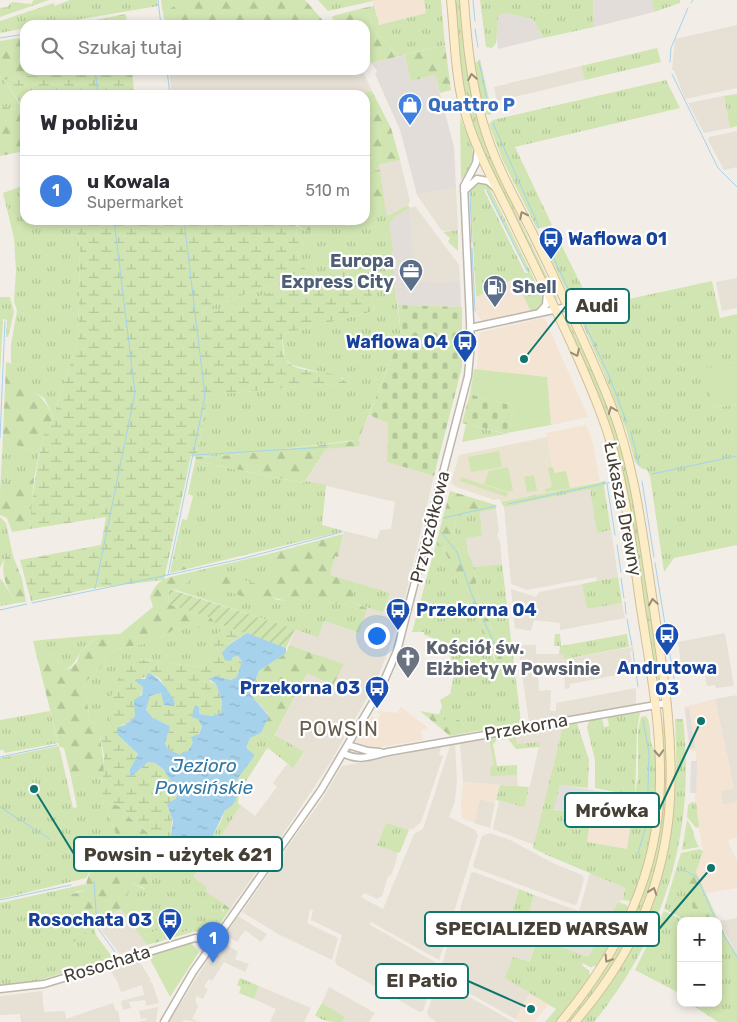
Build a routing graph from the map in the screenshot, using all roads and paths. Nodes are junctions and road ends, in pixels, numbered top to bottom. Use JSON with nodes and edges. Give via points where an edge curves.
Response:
{"nodes":[{"id":1,"x":451,"y":0,"type":"edge"},
{"id":2,"x":464,"y":0,"type":"edge"},
{"id":3,"x":478,"y":147,"type":"junction"},
{"id":4,"x":497,"y":189,"type":"junction"},
{"id":5,"x":464,"y":192,"type":"junction"},
{"id":6,"x":547,"y":292,"type":"junction"},
{"id":7,"x":567,"y":307,"type":"junction"},
{"id":8,"x":555,"y":309,"type":"junction"},
{"id":9,"x":538,"y":314,"type":"junction"},
{"id":10,"x":470,"y":328,"type":"junction"},
{"id":11,"x":667,"y":702,"type":"junction"},
{"id":12,"x":655,"y":705,"type":"junction"},
{"id":13,"x":348,"y":745,"type":"junction"},
{"id":14,"x":385,"y":752,"type":"junction"},
{"id":15,"x":343,"y":753,"type":"junction"},
{"id":16,"x":212,"y":946,"type":"junction"},
{"id":17,"x":0,"y":989,"type":"edge"},
{"id":18,"x":164,"y":1022,"type":"edge"},
{"id":19,"x":561,"y":1022,"type":"edge"},
{"id":20,"x":575,"y":1022,"type":"edge"}],
"edges":[{"from":1,"to":3,"type":"main road","name":"Łukasza Drewny","via":[[464,105]]},
{"from":7,"to":2,"type":"main road","name":"Łukasza Drewny","one_way":true,"via":[[499,167],[483,124],[469,59]]},
{"from":3,"to":4,"type":"main road","name":"Łukasza Drewny"},
{"from":3,"to":5,"type":"street","name":"Przyczółkowa","via":[[476,163],[466,180]]},
{"from":4,"to":5,"type":"street","via":[[488,180],[477,179]]},
{"from":4,"to":6,"type":"main road","name":"Łukasza Drewny"},
{"from":5,"to":10,"type":"street","name":"Przyczółkowa"},
{"from":6,"to":8,"type":"main road","name":"Łukasza Drewny"},
{"from":6,"to":9,"type":"street","via":[[546,305]]},
{"from":7,"to":8,"type":"street"},
{"from":11,"to":7,"type":"main road","name":"Łukasza Drewny","one_way":true,"via":[[642,527],[627,457],[610,404]]},
{"from":8,"to":9,"type":"street"},
{"from":8,"to":12,"type":"main road","name":"Łukasza Drewny","one_way":true,"via":[[602,415],[618,467]]},
{"from":9,"to":10,"type":"street"},
{"from":10,"to":13,"type":"street","name":"Przyczółkowa","via":[[465,390],[397,651],[382,687]]},
{"from":11,"to":12,"type":"street","name":"Przekorna"},
{"from":20,"to":11,"type":"main road","name":"Łukasza Drewny","one_way":true,"via":[[612,974],[630,944],[659,872],[672,787]]},
{"from":12,"to":14,"type":"street","name":"Przekorna"},
{"from":12,"to":19,"type":"main road","name":"Łukasza Drewny","one_way":true,"via":[[660,795],[654,842],[640,891],[612,952]]},
{"from":13,"to":14,"type":"street","name":"Przekorna"},
{"from":13,"to":15,"type":"street","name":"Przyczółkowa"},
{"from":14,"to":15,"type":"street","name":"Przekorna","via":[[358,759]]},
{"from":15,"to":16,"type":"street","name":"Przyczółkowa","via":[[311,805]]},
{"from":16,"to":17,"type":"street","name":"Rosochata","via":[[195,938],[44,984]]},
{"from":16,"to":18,"type":"street","name":"Przyczółkowa"}]}
